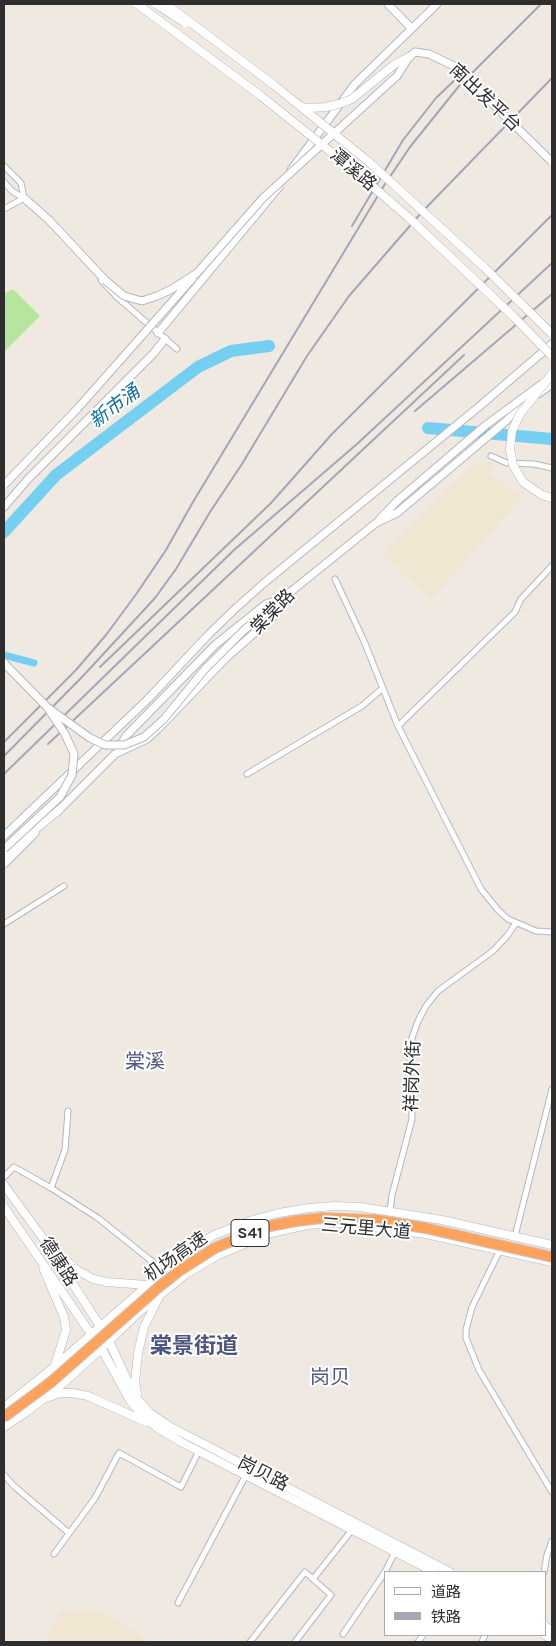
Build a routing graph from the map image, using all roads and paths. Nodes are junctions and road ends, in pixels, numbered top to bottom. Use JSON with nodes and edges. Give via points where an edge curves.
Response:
{"nodes":[{"id":1,"x":137,"y":4,"type":"edge"},
{"id":2,"x":156,"y":4,"type":"edge"},
{"id":3,"x":166,"y":4,"type":"edge"},
{"id":4,"x":388,"y":4,"type":"edge"},
{"id":5,"x":437,"y":4,"type":"edge"},
{"id":6,"x":411,"y":28,"type":"junction"},
{"id":7,"x":409,"y":57,"type":"junction"},
{"id":8,"x":552,"y":162,"type":"edge"},
{"id":9,"x":4,"y":166,"type":"edge"},
{"id":10,"x":4,"y":182,"type":"edge"},
{"id":11,"x":24,"y":198,"type":"junction"},
{"id":12,"x":4,"y":209,"type":"edge"},
{"id":13,"x":198,"y":273,"type":"junction"},
{"id":14,"x":158,"y":333,"type":"junction"},
{"id":15,"x":552,"y":334,"type":"edge"},
{"id":16,"x":165,"y":339,"type":"junction"},
{"id":17,"x":552,"y":344,"type":"edge"},
{"id":18,"x":177,"y":348,"type":"dead end"},
{"id":19,"x":544,"y":351,"type":"junction"},
{"id":20,"x":552,"y":358,"type":"edge"},
{"id":21,"x":552,"y":369,"type":"edge"},
{"id":22,"x":551,"y":379,"type":"edge"},
{"id":23,"x":519,"y":407,"type":"junction"},
{"id":24,"x":491,"y":456,"type":"dead end"},
{"id":25,"x":552,"y":468,"type":"edge"},
{"id":26,"x":4,"y":486,"type":"edge"},
{"id":27,"x":552,"y":498,"type":"edge"},
{"id":28,"x":4,"y":507,"type":"edge"},
{"id":29,"x":376,"y":523,"type":"junction"},
{"id":30,"x":552,"y":566,"type":"edge"},
{"id":31,"x":336,"y":579,"type":"dead end"},
{"id":32,"x":283,"y":598,"type":"junction"},
{"id":33,"x":4,"y":663,"type":"edge"},
{"id":34,"x":383,"y":688,"type":"junction"},
{"id":35,"x":47,"y":707,"type":"junction"},
{"id":36,"x":398,"y":726,"type":"junction"},
{"id":37,"x":115,"y":754,"type":"junction"},
{"id":38,"x":70,"y":773,"type":"junction"},
{"id":39,"x":247,"y":774,"type":"dead end"},
{"id":40,"x":82,"y":786,"type":"junction"},
{"id":41,"x":59,"y":810,"type":"junction"},
{"id":42,"x":4,"y":836,"type":"edge"},
{"id":43,"x":4,"y":849,"type":"edge"},
{"id":44,"x":4,"y":858,"type":"edge"},
{"id":45,"x":4,"y":864,"type":"edge"},
{"id":46,"x":64,"y":886,"type":"dead end"},
{"id":47,"x":516,"y":923,"type":"junction"},
{"id":48,"x":4,"y":924,"type":"edge"},
{"id":49,"x":552,"y":932,"type":"edge"},
{"id":50,"x":552,"y":1089,"type":"edge"},
{"id":51,"x":68,"y":1111,"type":"dead end"},
{"id":52,"x":4,"y":1177,"type":"edge"},
{"id":53,"x":4,"y":1185,"type":"edge"},
{"id":54,"x":51,"y":1188,"type":"junction"},
{"id":55,"x":4,"y":1207,"type":"edge"},
{"id":56,"x":390,"y":1211,"type":"junction"},
{"id":57,"x":514,"y":1236,"type":"junction"},
{"id":58,"x":45,"y":1241,"type":"junction"},
{"id":59,"x":552,"y":1245,"type":"edge"},
{"id":60,"x":35,"y":1250,"type":"junction"},
{"id":61,"x":500,"y":1250,"type":"junction"},
{"id":62,"x":552,"y":1257,"type":"edge"},
{"id":63,"x":552,"y":1262,"type":"edge"},
{"id":64,"x":162,"y":1273,"type":"junction"},
{"id":65,"x":147,"y":1285,"type":"junction"},
{"id":66,"x":169,"y":1287,"type":"junction"},
{"id":67,"x":162,"y":1292,"type":"junction"},
{"id":68,"x":101,"y":1327,"type":"junction"},
{"id":69,"x":92,"y":1334,"type":"junction"},
{"id":70,"x":110,"y":1341,"type":"junction"},
{"id":71,"x":102,"y":1349,"type":"junction"},
{"id":72,"x":54,"y":1367,"type":"junction"},
{"id":73,"x":44,"y":1398,"type":"junction"},
{"id":74,"x":138,"y":1400,"type":"junction"},
{"id":75,"x":4,"y":1407,"type":"edge"},
{"id":76,"x":4,"y":1417,"type":"edge"},
{"id":77,"x":4,"y":1427,"type":"edge"},
{"id":78,"x":156,"y":1427,"type":"junction"},
{"id":79,"x":198,"y":1451,"type":"junction"},
{"id":80,"x":4,"y":1475,"type":"edge"},
{"id":81,"x":246,"y":1475,"type":"junction"},
{"id":82,"x":552,"y":1492,"type":"edge"},
{"id":83,"x":352,"y":1530,"type":"junction"},
{"id":84,"x":69,"y":1533,"type":"junction"},
{"id":85,"x":552,"y":1541,"type":"edge"},
{"id":86,"x":397,"y":1549,"type":"junction"},
{"id":87,"x":54,"y":1554,"type":"dead end"},
{"id":88,"x":386,"y":1571,"type":"edge"},
{"id":89,"x":432,"y":1571,"type":"edge"},
{"id":90,"x":448,"y":1571,"type":"edge"},
{"id":91,"x":544,"y":1571,"type":"edge"},
{"id":92,"x":384,"y":1573,"type":"edge"},
{"id":93,"x":314,"y":1579,"type":"junction"},
{"id":94,"x":178,"y":1603,"type":"dead end"},
{"id":95,"x":343,"y":1634,"type":"dead end"},
{"id":96,"x":250,"y":1642,"type":"edge"},
{"id":97,"x":295,"y":1642,"type":"edge"}],
"edges":[{"from":1,"to":20,"type":"main road","name":"潭溪路","bridge":true,"via":[[356,172],[515,318]]},
{"from":2,"to":7,"type":"main road","bridge":true,"via":[[298,106],[339,104],[352,99]]},
{"from":3,"to":15,"type":"main road","name":"潭溪路","bridge":true,"via":[[369,162]]},
{"from":4,"to":6,"type":"street"},
{"from":5,"to":6,"type":"street"},
{"from":6,"to":14,"type":"street","via":[[355,84],[279,187]]},
{"from":7,"to":8,"type":"street","name":"南出发平台","bridge":true,"via":[[415,52],[429,54],[454,66]]},
{"from":7,"to":13,"type":"street","bridge":true,"via":[[396,76],[262,198]]},
{"from":9,"to":11,"type":"street","via":[[21,183]]},
{"from":10,"to":11,"type":"street"},
{"from":11,"to":12,"type":"street"},
{"from":11,"to":13,"type":"street","bridge":true,"via":[[124,296],[142,300],[157,296]]},
{"from":11,"to":14,"type":"street","via":[[117,297]]},
{"from":13,"to":26,"type":"street","bridge":true},
{"from":14,"to":16,"type":"street"},
{"from":16,"to":18,"type":"street"},
{"from":16,"to":28,"type":"street"},
{"from":17,"to":19,"type":"street","name":"棠棠路"},
{"from":19,"to":20,"type":"street"},
{"from":19,"to":38,"type":"street","name":"棠棠路","via":[[264,583]]},
{"from":21,"to":23,"type":"street","name":"棠棠路"},
{"from":22,"to":23,"type":"street"},
{"from":22,"to":27,"type":"main road","bridge":true,"via":[[520,414],[512,431],[510,449],[513,465],[523,482]]},
{"from":22,"to":29,"type":"street","bridge":true,"via":[[486,425]]},
{"from":23,"to":29,"type":"street","name":"棠棠路","via":[[397,513]]},
{"from":24,"to":25,"type":"street","via":[[507,463]]},
{"from":29,"to":32,"type":"street","name":"棠棠路"},
{"from":30,"to":36,"type":"street","via":[[521,599],[515,612]]},
{"from":31,"to":34,"type":"street"},
{"from":32,"to":35,"type":"street","bridge":true,"via":[[243,631],[144,737],[124,745],[105,745]]},
{"from":32,"to":37,"type":"street","via":[[266,604],[215,645],[126,736]]},
{"from":32,"to":37,"type":"street","name":"棠棠路","via":[[274,615],[227,657],[158,729],[147,739]]},
{"from":33,"to":35,"type":"street","bridge":true},
{"from":34,"to":36,"type":"street"},
{"from":34,"to":39,"type":"street","via":[[362,706]]},
{"from":35,"to":43,"type":"street","bridge":true,"via":[[72,746],[72,775],[60,796]]},
{"from":36,"to":47,"type":"street","via":[[481,888],[504,916]]},
{"from":37,"to":40,"type":"street","name":"棠棠路"},
{"from":38,"to":40,"type":"street","via":[[67,781],[70,785],[75,788]]},
{"from":38,"to":42,"type":"street","name":"棠棠路"},
{"from":40,"to":41,"type":"street","name":"棠棠路"},
{"from":41,"to":44,"type":"main road"},
{"from":41,"to":45,"type":"street","name":"棠棠路"},
{"from":46,"to":48,"type":"street"},
{"from":47,"to":49,"type":"street","via":[[536,931]]},
{"from":47,"to":56,"type":"street","name":"祥岗外街","via":[[493,951],[438,991],[418,1021],[410,1057],[412,1119]]},
{"from":50,"to":57,"type":"street"},
{"from":51,"to":54,"type":"street","via":[[65,1150]]},
{"from":52,"to":54,"type":"street","via":[[14,1167]]},
{"from":53,"to":58,"type":"main road","name":"德康路"},
{"from":54,"to":64,"type":"street","via":[[98,1218]]},
{"from":55,"to":60,"type":"main road","name":"德康路"},
{"from":56,"to":57,"type":"main road","name":"三元里大道"},
{"from":56,"to":64,"type":"main road","name":"三元里大道","via":[[335,1206],[266,1216],[214,1236],[190,1250]]},
{"from":57,"to":59,"type":"main road","name":"三元里大道"},
{"from":58,"to":65,"type":"main road","via":[[66,1262],[93,1278]]},
{"from":58,"to":68,"type":"main road","name":"德康路"},
{"from":60,"to":69,"type":"main road","name":"德康路"},
{"from":60,"to":72,"type":"main road","via":[[64,1317],[66,1330]]},
{"from":61,"to":63,"type":"main road","name":"三元里大道"},
{"from":61,"to":66,"type":"main road","name":"三元里大道","via":[[378,1227],[340,1223],[307,1225],[239,1245],[199,1266]]},
{"from":61,"to":82,"type":"street","via":[[470,1313],[466,1338],[479,1370]]},
{"from":62,"to":76,"type":"highway","name":"机场高速","number":"S41","bridge":true,"via":[[377,1220],[322,1218],[264,1228],[216,1248],[179,1271],[50,1383]]},
{"from":64,"to":65,"type":"main road","name":"三元里大道"},
{"from":64,"to":66,"type":"main road","via":[[159,1282]]},
{"from":65,"to":68,"type":"main road","name":"三元里大道"},
{"from":66,"to":67,"type":"main road","name":"三元里大道"},
{"from":67,"to":70,"type":"main road","name":"三元里大道"},
{"from":67,"to":74,"type":"main road","via":[[144,1327],[138,1353],[135,1382]]},
{"from":68,"to":69,"type":"main road","name":"三元里大道"},
{"from":68,"to":70,"type":"main road","name":"德康路"},
{"from":69,"to":71,"type":"main road","name":"德康路"},
{"from":69,"to":72,"type":"main road","name":"三元里大道"},
{"from":70,"to":71,"type":"main road","name":"三元里大道"},
{"from":70,"to":74,"type":"main road","name":"岗贝路"},
{"from":71,"to":73,"type":"main road","name":"三元里大道"},
{"from":71,"to":78,"type":"main road","name":"岗贝路","via":[[131,1402]]},
{"from":72,"to":75,"type":"main road","name":"三元里大道"},
{"from":73,"to":77,"type":"main road","name":"三元里大道"},
{"from":73,"to":78,"type":"main road","via":[[72,1393],[88,1396]]},
{"from":74,"to":86,"type":"main road","name":"岗贝路","via":[[169,1426]]},
{"from":78,"to":79,"type":"main road","name":"岗贝路"},
{"from":79,"to":81,"type":"main road","name":"岗贝路"},
{"from":79,"to":84,"type":"street","via":[[182,1487],[119,1453],[95,1498]]},
{"from":80,"to":84,"type":"street"},
{"from":81,"to":83,"type":"main road","name":"岗贝路"},
{"from":81,"to":94,"type":"street"},
{"from":83,"to":86,"type":"main road","name":"岗贝路"},
{"from":83,"to":93,"type":"street"},
{"from":84,"to":87,"type":"street"},
{"from":85,"to":91,"type":"street"},
{"from":86,"to":88,"type":"street"},
{"from":86,"to":89,"type":"main road","name":"岗贝路"},
{"from":86,"to":90,"type":"main road","name":"岗贝路"},
{"from":92,"to":95,"type":"street"},
{"from":93,"to":96,"type":"street","via":[[305,1572]]},
{"from":93,"to":97,"type":"street","via":[[332,1595]]}]}
